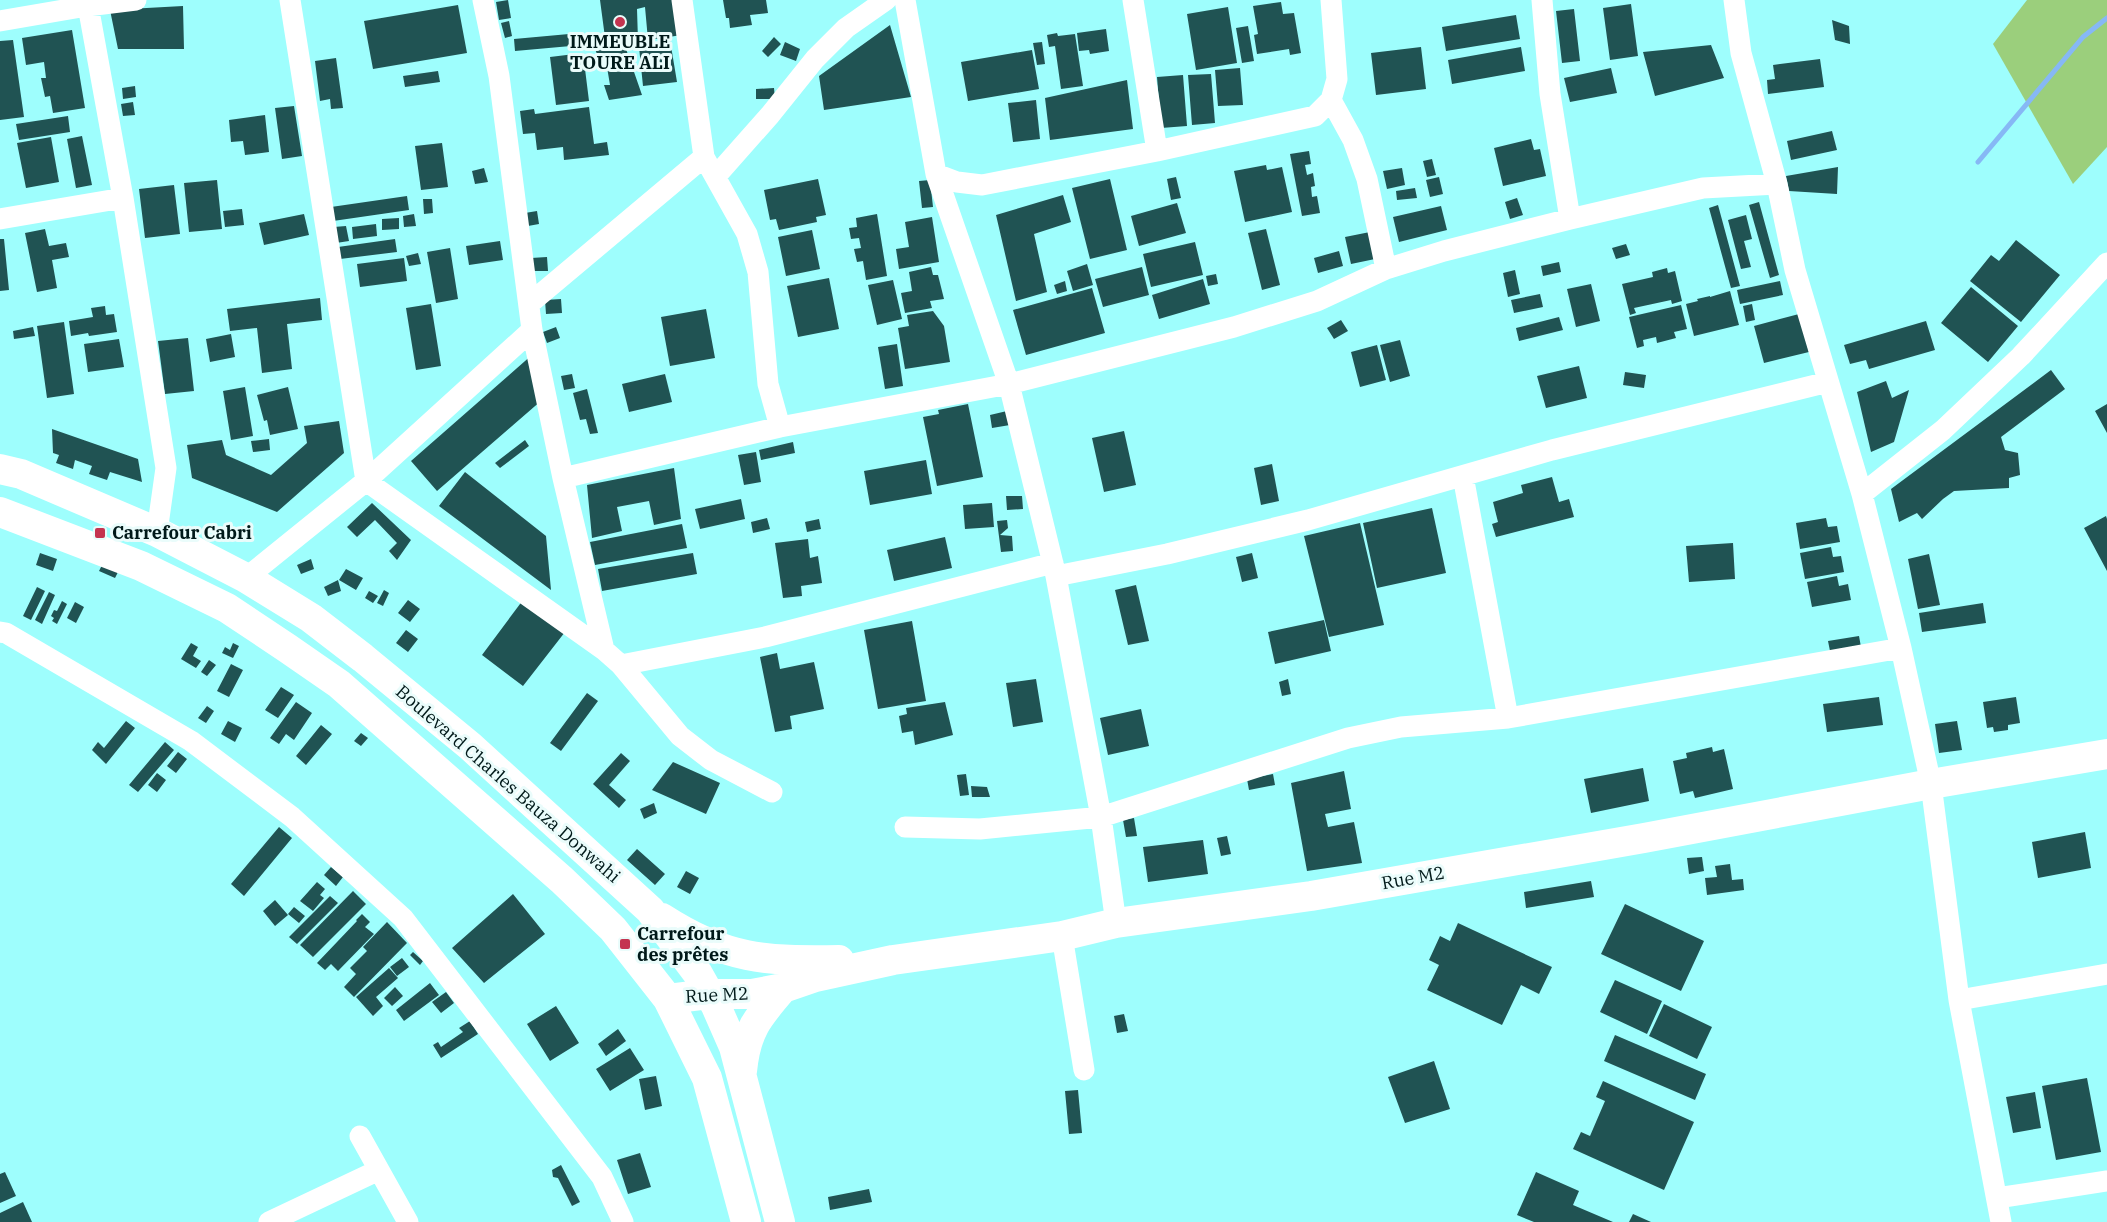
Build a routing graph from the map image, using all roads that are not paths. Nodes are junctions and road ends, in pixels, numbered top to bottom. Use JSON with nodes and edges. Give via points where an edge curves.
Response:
{"nodes":[{"id":1,"x":136,"y":0,"type":"edge"},
{"id":2,"x":290,"y":0,"type":"edge"},
{"id":3,"x":483,"y":0,"type":"edge"},
{"id":4,"x":682,"y":0,"type":"edge"},
{"id":5,"x":886,"y":0,"type":"edge"},
{"id":6,"x":905,"y":0,"type":"edge"},
{"id":7,"x":1133,"y":0,"type":"edge"},
{"id":8,"x":1331,"y":0,"type":"edge"},
{"id":9,"x":1542,"y":0,"type":"edge"},
{"id":10,"x":1734,"y":0,"type":"edge"},
{"id":11,"x":87,"y":3,"type":"edge"},
{"id":12,"x":0,"y":21,"type":"edge"},
{"id":13,"x":1331,"y":100,"type":"junction"},
{"id":14,"x":1157,"y":151,"type":"junction"},
{"id":15,"x":704,"y":157,"type":"junction"},
{"id":16,"x":936,"y":174,"type":"junction"},
{"id":17,"x":716,"y":176,"type":"junction"},
{"id":18,"x":1777,"y":184,"type":"junction"},
{"id":19,"x":123,"y":198,"type":"junction"},
{"id":20,"x":0,"y":219,"type":"edge"},
{"id":21,"x":1570,"y":219,"type":"junction"},
{"id":22,"x":2107,"y":263,"type":"edge"},
{"id":23,"x":1386,"y":269,"type":"junction"},
{"id":24,"x":529,"y":304,"type":"junction"},
{"id":25,"x":532,"y":330,"type":"junction"},
{"id":26,"x":1828,"y":382,"type":"junction"},
{"id":27,"x":1009,"y":384,"type":"junction"},
{"id":28,"x":780,"y":427,"type":"junction"},
{"id":29,"x":0,"y":468,"type":"edge"},
{"id":30,"x":1463,"y":476,"type":"junction"},
{"id":31,"x":563,"y":478,"type":"junction"},
{"id":32,"x":366,"y":482,"type":"junction"},
{"id":33,"x":1862,"y":494,"type":"junction"},
{"id":34,"x":0,"y":512,"type":"edge"},
{"id":35,"x":157,"y":532,"type":"junction"},
{"id":36,"x":1055,"y":569,"type":"junction"},
{"id":37,"x":246,"y":578,"type":"junction"},
{"id":38,"x":0,"y":632,"type":"edge"},
{"id":39,"x":1901,"y":648,"type":"junction"},
{"id":40,"x":604,"y":650,"type":"junction"},
{"id":41,"x":621,"y":665,"type":"junction"},
{"id":42,"x":1508,"y":718,"type":"junction"},
{"id":43,"x":2107,"y":753,"type":"edge"},
{"id":44,"x":1930,"y":784,"type":"junction"},
{"id":45,"x":772,"y":792,"type":"dead end"},
{"id":46,"x":1101,"y":817,"type":"junction"},
{"id":47,"x":905,"y":827,"type":"dead end"},
{"id":48,"x":650,"y":910,"type":"junction"},
{"id":49,"x":1116,"y":922,"type":"junction"},
{"id":50,"x":1062,"y":936,"type":"junction"},
{"id":51,"x":740,"y":955,"type":"junction"},
{"id":52,"x":893,"y":960,"type":"junction"},
{"id":53,"x":2107,"y":974,"type":"edge"},
{"id":54,"x":704,"y":984,"type":"junction"},
{"id":55,"x":783,"y":988,"type":"junction"},
{"id":56,"x":668,"y":999,"type":"junction"},
{"id":57,"x":1959,"y":1000,"type":"junction"},
{"id":58,"x":1084,"y":1070,"type":"dead end"},
{"id":59,"x":742,"y":1077,"type":"junction"},
{"id":60,"x":360,"y":1136,"type":"dead end"},
{"id":61,"x":379,"y":1170,"type":"junction"},
{"id":62,"x":2107,"y":1181,"type":"edge"},
{"id":63,"x":1997,"y":1198,"type":"junction"},
{"id":64,"x":269,"y":1222,"type":"edge"},
{"id":65,"x":408,"y":1222,"type":"edge"},
{"id":66,"x":623,"y":1222,"type":"edge"},
{"id":67,"x":746,"y":1222,"type":"edge"},
{"id":68,"x":780,"y":1222,"type":"edge"},
{"id":69,"x":2001,"y":1222,"type":"edge"}],
"edges":[{"from":1,"to":11,"type":"street"},
{"from":2,"to":32,"type":"street"},
{"from":3,"to":24,"type":"street","via":[[499,76]]},
{"from":4,"to":15,"type":"street"},
{"from":5,"to":17,"type":"street","via":[[846,28],[815,59]]},
{"from":6,"to":16,"type":"street"},
{"from":7,"to":14,"type":"street"},
{"from":8,"to":13,"type":"street","via":[[1337,79]]},
{"from":9,"to":21,"type":"street","via":[[1550,94]]},
{"from":10,"to":18,"type":"street","via":[[1741,53]]},
{"from":11,"to":12,"type":"street"},
{"from":11,"to":19,"type":"street"},
{"from":13,"to":14,"type":"street","via":[[1315,116]]},
{"from":13,"to":23,"type":"street","via":[[1353,140],[1367,179]]},
{"from":14,"to":16,"type":"street","via":[[982,185]]},
{"from":15,"to":17,"type":"street"},
{"from":15,"to":24,"type":"street"},
{"from":16,"to":27,"type":"street"},
{"from":17,"to":28,"type":"street","via":[[747,234],[758,272],[768,384]]},
{"from":18,"to":21,"type":"street","via":[[1703,188]]},
{"from":18,"to":26,"type":"street","via":[[1795,270]]},
{"from":19,"to":20,"type":"street"},
{"from":19,"to":35,"type":"street","via":[[166,468]]},
{"from":21,"to":23,"type":"street"},
{"from":22,"to":33,"type":"street","via":[[2021,356],[1943,430]]},
{"from":23,"to":27,"type":"street","via":[[1317,301],[1233,327]]},
{"from":24,"to":25,"type":"street"},
{"from":25,"to":31,"type":"street"},
{"from":25,"to":32,"type":"street"},
{"from":26,"to":30,"type":"street"},
{"from":26,"to":33,"type":"street"},
{"from":27,"to":28,"type":"street"},
{"from":27,"to":36,"type":"street"},
{"from":28,"to":31,"type":"street"},
{"from":29,"to":35,"type":"main road","name":"Boulevard Charles Bauza Donwahi"},
{"from":30,"to":36,"type":"street","via":[[1308,520],[1167,554]]},
{"from":30,"to":42,"type":"street"},
{"from":31,"to":40,"type":"street"},
{"from":32,"to":37,"type":"street"},
{"from":32,"to":40,"type":"street"},
{"from":33,"to":39,"type":"street"},
{"from":34,"to":56,"type":"main road","name":"Boulevard Charles Bauza Donwahi","via":[[141,566],[226,608],[339,684],[571,888],[613,929]]},
{"from":35,"to":37,"type":"main road","name":"Boulevard Charles Bauza Donwahi"},
{"from":36,"to":41,"type":"street","via":[[765,637]]},
{"from":36,"to":46,"type":"street"},
{"from":37,"to":48,"type":"main road","name":"Boulevard Charles Bauza Donwahi","via":[[311,618],[363,658],[470,746]]},
{"from":38,"to":66,"type":"street","via":[[191,741],[292,818],[403,918],[602,1177]]},
{"from":39,"to":42,"type":"street"},
{"from":39,"to":44,"type":"street"},
{"from":40,"to":41,"type":"street"},
{"from":41,"to":45,"type":"street","via":[[680,736],[711,760]]},
{"from":42,"to":46,"type":"street","via":[[1401,727],[1348,738]]},
{"from":43,"to":44,"type":"main road","name":"Rue M2"},
{"from":44,"to":49,"type":"main road","name":"Rue M2","via":[[1322,894]]},
{"from":44,"to":57,"type":"street"},
{"from":46,"to":47,"type":"street","via":[[980,829]]},
{"from":46,"to":49,"type":"street"},
{"from":48,"to":51,"type":"main road","via":[[712,946]]},
{"from":48,"to":54,"type":"main road","name":"Boulevard Charles Bauza Donwahi"},
{"from":49,"to":50,"type":"main road","name":"Rue M2"},
{"from":50,"to":52,"type":"main road","name":"Rue M2"},
{"from":50,"to":58,"type":"street"},
{"from":51,"to":52,"type":"main road","name":"Rue M2","via":[[784,961]]},
{"from":51,"to":54,"type":"main road","name":"Rue M2"},
{"from":52,"to":55,"type":"main road","name":"Rue M2"},
{"from":53,"to":57,"type":"street"},
{"from":54,"to":55,"type":"main road","name":"Rue M2","via":[[752,994]]},
{"from":54,"to":56,"type":"main road","name":"Rue M2"},
{"from":54,"to":59,"type":"main road","name":"Boulevard Charles Bauza Donwahi","via":[[734,1047]]},
{"from":55,"to":59,"type":"main road","via":[[752,1026],[744,1051]]},
{"from":56,"to":67,"type":"main road","name":"Boulevard Charles Bauza Donwahi","via":[[707,1078]]},
{"from":57,"to":63,"type":"street"},
{"from":59,"to":68,"type":"main road","name":"Boulevard Charles Bauza Donwahi"},
{"from":60,"to":61,"type":"street"},
{"from":61,"to":64,"type":"street"},
{"from":61,"to":65,"type":"street"},
{"from":62,"to":63,"type":"street"},
{"from":63,"to":69,"type":"street"}]}
